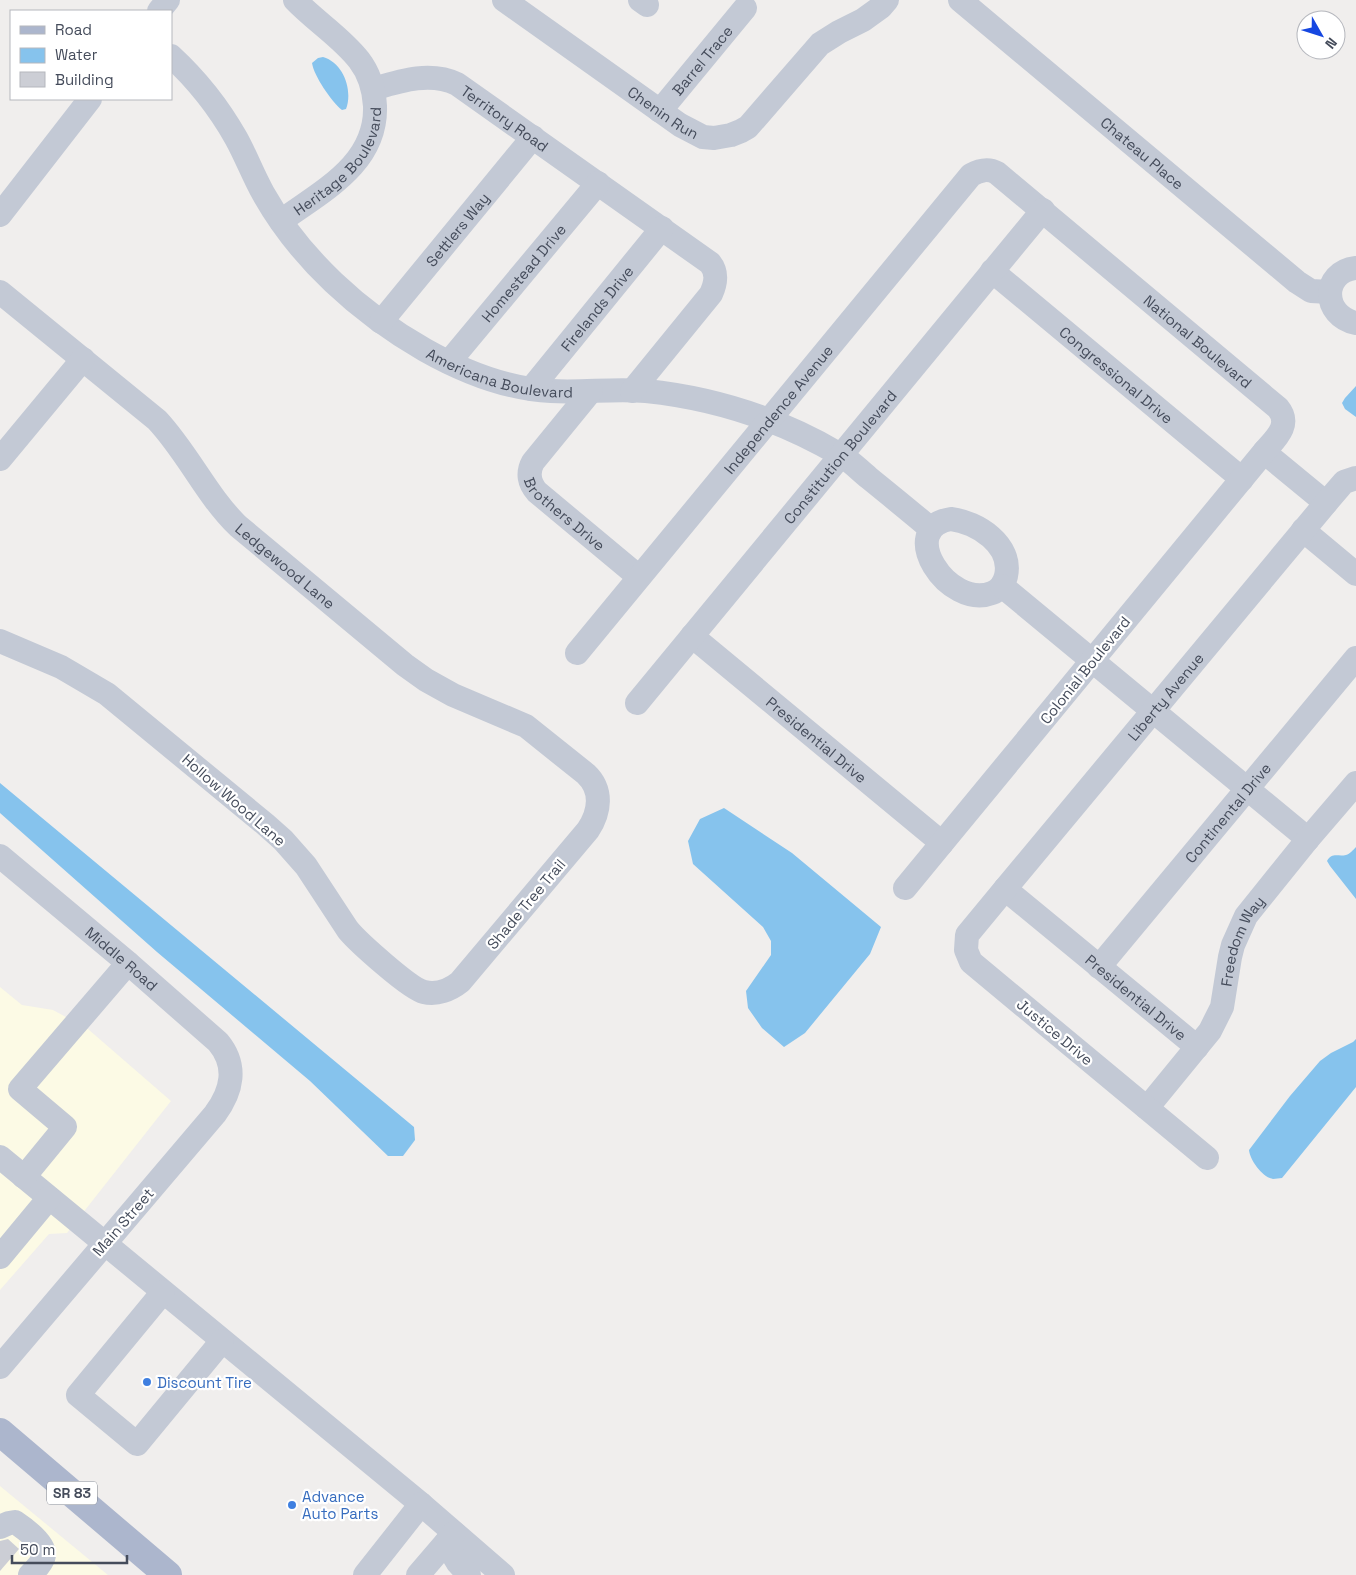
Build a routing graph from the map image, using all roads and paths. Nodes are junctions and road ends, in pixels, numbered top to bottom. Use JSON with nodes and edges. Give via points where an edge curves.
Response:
{"nodes":[{"id":1,"x":168,"y":0,"type":"edge"},
{"id":2,"x":295,"y":0,"type":"edge"},
{"id":3,"x":886,"y":0,"type":"edge"},
{"id":4,"x":960,"y":0,"type":"edge"},
{"id":5,"x":511,"y":2,"type":"edge"},
{"id":6,"x":745,"y":8,"type":"dead end"},
{"id":7,"x":160,"y":10,"type":"edge"},
{"id":8,"x":172,"y":57,"type":"edge"},
{"id":9,"x":373,"y":89,"type":"junction"},
{"id":10,"x":89,"y":100,"type":"edge"},
{"id":11,"x":660,"y":111,"type":"junction"},
{"id":12,"x":533,"y":137,"type":"junction"},
{"id":13,"x":982,"y":170,"type":"joint"},
{"id":14,"x":598,"y":183,"type":"junction"},
{"id":15,"x":1043,"y":210,"type":"junction"},
{"id":16,"x":0,"y":215,"type":"edge"},
{"id":17,"x":281,"y":221,"type":"junction"},
{"id":18,"x":662,"y":228,"type":"junction"},
{"id":19,"x":1356,"y":268,"type":"edge"},
{"id":20,"x":992,"y":271,"type":"junction"},
{"id":21,"x":0,"y":292,"type":"edge"},
{"id":22,"x":1330,"y":292,"type":"junction"},
{"id":23,"x":381,"y":322,"type":"junction"},
{"id":24,"x":1356,"y":323,"type":"edge"},
{"id":25,"x":83,"y":360,"type":"junction"},
{"id":26,"x":449,"y":362,"type":"junction"},
{"id":27,"x":531,"y":389,"type":"junction"},
{"id":28,"x":590,"y":391,"type":"junction"},
{"id":29,"x":632,"y":391,"type":"junction"},
{"id":30,"x":768,"y":419,"type":"junction"},
{"id":31,"x":1264,"y":452,"type":"junction"},
{"id":32,"x":841,"y":455,"type":"junction"},
{"id":33,"x":0,"y":459,"type":"edge"},
{"id":34,"x":1356,"y":478,"type":"edge"},
{"id":35,"x":1242,"y":479,"type":"junction"},
{"id":36,"x":1326,"y":503,"type":"junction"},
{"id":37,"x":931,"y":529,"type":"junction"},
{"id":38,"x":1303,"y":530,"type":"junction"},
{"id":39,"x":1356,"y":574,"type":"edge"},
{"id":40,"x":639,"y":577,"type":"junction"},
{"id":41,"x":1002,"y":586,"type":"junction"},
{"id":42,"x":692,"y":636,"type":"junction"},
{"id":43,"x":0,"y":641,"type":"edge"},
{"id":44,"x":577,"y":653,"type":"dead end"},
{"id":45,"x":1356,"y":658,"type":"edge"},
{"id":46,"x":1092,"y":662,"type":"junction"},
{"id":47,"x":637,"y":703,"type":"dead end"},
{"id":48,"x":1152,"y":711,"type":"junction"},
{"id":49,"x":1356,"y":783,"type":"edge"},
{"id":50,"x":1247,"y":789,"type":"junction"},
{"id":51,"x":598,"y":800,"type":"joint"},
{"id":52,"x":1308,"y":839,"type":"junction"},
{"id":53,"x":942,"y":843,"type":"junction"},
{"id":54,"x":0,"y":856,"type":"edge"},
{"id":55,"x":905,"y":888,"type":"dead end"},
{"id":56,"x":1005,"y":889,"type":"junction"},
{"id":57,"x":128,"y":963,"type":"junction"},
{"id":58,"x":1099,"y":966,"type":"junction"},
{"id":59,"x":437,"y":993,"type":"joint"},
{"id":60,"x":1197,"y":1047,"type":"junction"},
{"id":61,"x":231,"y":1070,"type":"joint"},
{"id":62,"x":1147,"y":1108,"type":"junction"},
{"id":63,"x":0,"y":1157,"type":"edge"},
{"id":64,"x":1207,"y":1158,"type":"dead end"},
{"id":65,"x":24,"y":1177,"type":"junction"},
{"id":66,"x":49,"y":1198,"type":"junction"},
{"id":67,"x":104,"y":1243,"type":"junction"},
{"id":68,"x":0,"y":1257,"type":"edge"},
{"id":69,"x":163,"y":1292,"type":"junction"},
{"id":70,"x":222,"y":1341,"type":"junction"},
{"id":71,"x":0,"y":1367,"type":"edge"},
{"id":72,"x":0,"y":1432,"type":"edge"},
{"id":73,"x":421,"y":1504,"type":"junction"},
{"id":74,"x":0,"y":1528,"type":"edge"},
{"id":75,"x":447,"y":1542,"type":"junction"},
{"id":76,"x":30,"y":1575,"type":"edge"},
{"id":77,"x":168,"y":1575,"type":"edge"},
{"id":78,"x":365,"y":1575,"type":"edge"},
{"id":79,"x":418,"y":1575,"type":"edge"},
{"id":80,"x":430,"y":1575,"type":"edge"},
{"id":81,"x":469,"y":1575,"type":"edge"},
{"id":82,"x":503,"y":1575,"type":"edge"}],
"edges":[{"from":1,"to":7,"type":"street"},
{"from":2,"to":9,"type":"street","via":[[354,54],[364,67]]},
{"from":3,"to":11,"type":"street","name":"Chenin Run","via":[[864,20],[820,44],[741,131],[722,138],[704,137]]},
{"from":4,"to":22,"type":"street","name":"Chateau Place","via":[[1297,282],[1311,291]]},
{"from":5,"to":11,"type":"street","name":"Chenin Run"},
{"from":6,"to":11,"type":"street","name":"Barrel Trace"},
{"from":8,"to":17,"type":"street","name":"Americana Boulevard","via":[[201,88],[228,126],[263,194]]},
{"from":9,"to":12,"type":"street","name":"Territory Road","via":[[423,78],[447,80],[461,86]]},
{"from":9,"to":17,"type":"street","name":"Heritage Boulevard","via":[[372,132],[359,159],[338,180]]},
{"from":10,"to":16,"type":"street"},
{"from":12,"to":14,"type":"street","name":"Territory Road"},
{"from":12,"to":23,"type":"street","name":"Settlers Way"},
{"from":13,"to":15,"type":"street","name":"National Boulevard","via":[[997,173]]},
{"from":13,"to":30,"type":"street","name":"Independence Avenue","via":[[971,175]]},
{"from":14,"to":18,"type":"street","name":"Territory Road"},
{"from":14,"to":26,"type":"street","name":"Homestead Drive"},
{"from":15,"to":20,"type":"street","name":"Constitution Boulevard"},
{"from":15,"to":31,"type":"street","name":"National Boulevard","via":[[1278,408],[1284,418],[1282,429]]},
{"from":17,"to":23,"type":"street","name":"Americana Boulevard","via":[[334,282]]},
{"from":18,"to":27,"type":"street","name":"Firelands Drive"},
{"from":18,"to":29,"type":"street","name":"Territory Road","via":[[706,259],[716,275],[715,284],[711,294]]},
{"from":19,"to":22,"type":"street","via":[[1345,270],[1338,276]]},
{"from":20,"to":32,"type":"street","name":"Constitution Boulevard"},
{"from":20,"to":35,"type":"street","name":"Congressional Drive"},
{"from":21,"to":25,"type":"street","name":"Ledgewood Lane"},
{"from":22,"to":24,"type":"street","via":[[1334,310],[1340,317]]},
{"from":23,"to":26,"type":"street","name":"Americana Boulevard"},
{"from":25,"to":33,"type":"street"},
{"from":25,"to":51,"type":"street","name":"Ledgewood Lane","via":[[162,426],[218,505],[255,542],[416,673],[453,695],[518,721],[533,731],[589,777],[596,788]]},
{"from":26,"to":27,"type":"street","name":"Americana Boulevard","via":[[495,381]]},
{"from":27,"to":28,"type":"street","name":"Americana Boulevard"},
{"from":28,"to":29,"type":"street","name":"Americana Boulevard"},
{"from":28,"to":40,"type":"street","name":"Brothers Drive","via":[[533,462],[530,480],[537,492]]},
{"from":29,"to":30,"type":"street","name":"Americana Boulevard","via":[[711,402]]},
{"from":30,"to":32,"type":"street","name":"Americana Boulevard"},
{"from":30,"to":40,"type":"street","name":"Independence Avenue"},
{"from":31,"to":35,"type":"street","name":"Colonial Boulevard"},
{"from":31,"to":36,"type":"street"},
{"from":32,"to":37,"type":"street","name":"Americana Boulevard"},
{"from":32,"to":42,"type":"street","name":"Constitution Boulevard"},
{"from":34,"to":36,"type":"street","via":[[1344,482]]},
{"from":35,"to":46,"type":"street","name":"Colonial Boulevard"},
{"from":36,"to":38,"type":"street","name":"Liberty Avenue"},
{"from":37,"to":41,"type":"street","via":[[927,541],[928,555],[946,581],[970,595],[991,594]]},
{"from":37,"to":41,"type":"street","via":[[951,519],[968,522],[983,531],[1004,556],[1007,572]]},
{"from":38,"to":39,"type":"street"},
{"from":38,"to":48,"type":"street","name":"Liberty Avenue"},
{"from":40,"to":44,"type":"street","name":"Independence Avenue"},
{"from":41,"to":46,"type":"street"},
{"from":42,"to":47,"type":"street","name":"Constitution Boulevard"},
{"from":42,"to":53,"type":"street","name":"Presidential Drive"},
{"from":43,"to":59,"type":"street","name":"Hollow Wood Lane","via":[[75,674],[112,698],[282,840],[306,866],[357,940],[415,988]]},
{"from":45,"to":50,"type":"street","name":"Continental Drive"},
{"from":46,"to":48,"type":"street"},
{"from":46,"to":53,"type":"street","name":"Colonial Boulevard"},
{"from":48,"to":50,"type":"street"},
{"from":48,"to":56,"type":"street","name":"Liberty Avenue"},
{"from":49,"to":52,"type":"street","name":"Freedom Way"},
{"from":50,"to":52,"type":"street"},
{"from":50,"to":58,"type":"street","name":"Continental Drive"},
{"from":51,"to":59,"type":"street","name":"Shade Tree Trail","via":[[596,816],[588,830],[460,982]]},
{"from":52,"to":60,"type":"street","name":"Freedom Way","via":[[1246,916],[1233,945],[1220,1014]]},
{"from":53,"to":55,"type":"street","name":"Colonial Boulevard"},
{"from":54,"to":57,"type":"street","name":"Middle Road"},
{"from":56,"to":58,"type":"street","name":"Presidential Drive"},
{"from":56,"to":62,"type":"street","name":"Justice Drive","via":[[967,935],[968,959]]},
{"from":57,"to":61,"type":"street","name":"Middle Road","via":[[218,1042],[225,1051]]},
{"from":57,"to":65,"type":"street","via":[[20,1089],[65,1127]]},
{"from":58,"to":60,"type":"street","name":"Presidential Drive"},
{"from":60,"to":62,"type":"street","name":"Freedom Way"},
{"from":61,"to":67,"type":"street","name":"Main Street","via":[[225,1101]]},
{"from":62,"to":64,"type":"street","name":"Justice Drive"},
{"from":63,"to":65,"type":"street"},
{"from":65,"to":66,"type":"street"},
{"from":66,"to":67,"type":"street"},
{"from":66,"to":68,"type":"street"},
{"from":67,"to":69,"type":"street"},
{"from":67,"to":71,"type":"street","name":"Main Street"},
{"from":69,"to":70,"type":"street"},
{"from":69,"to":70,"type":"street","via":[[78,1395],[137,1444]]},
{"from":70,"to":73,"type":"street"},
{"from":72,"to":77,"type":"main road","number":"SR 83"},
{"from":73,"to":75,"type":"street"},
{"from":73,"to":78,"type":"street"},
{"from":74,"to":76,"type":"street","via":[[15,1522],[42,1546],[44,1554]]},
{"from":75,"to":79,"type":"street"},
{"from":75,"to":80,"type":"street"},
{"from":75,"to":81,"type":"street"},
{"from":75,"to":82,"type":"street"}]}
